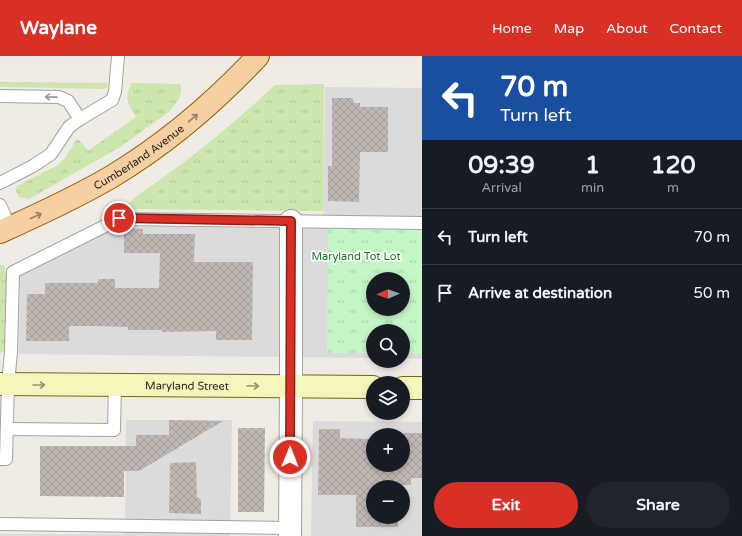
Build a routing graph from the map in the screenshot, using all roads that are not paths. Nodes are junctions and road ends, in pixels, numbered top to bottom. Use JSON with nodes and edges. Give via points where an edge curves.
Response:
{"nodes":[{"id":1,"x":118,"y":56,"type":"edge"},
{"id":2,"x":258,"y":56,"type":"edge"},
{"id":3,"x":0,"y":96,"type":"edge"},
{"id":4,"x":80,"y":119,"type":"junction"},
{"id":5,"x":0,"y":183,"type":"edge"},
{"id":6,"x":0,"y":205,"type":"edge"},
{"id":7,"x":291,"y":221,"type":"junction"},
{"id":8,"x":422,"y":222,"type":"edge"},
{"id":9,"x":5,"y":230,"type":"edge"},
{"id":10,"x":4,"y":384,"type":"edge"},
{"id":11,"x":115,"y":385,"type":"junction"},
{"id":12,"x":291,"y":386,"type":"junction"},
{"id":13,"x":366,"y":387,"type":"edge"},
{"id":14,"x":410,"y":388,"type":"edge"},
{"id":15,"x":422,"y":388,"type":"edge"},
{"id":16,"x":7,"y":428,"type":"junction"},
{"id":17,"x":0,"y":459,"type":"edge"},
{"id":18,"x":0,"y":524,"type":"edge"},
{"id":19,"x":290,"y":532,"type":"edge"}],
"edges":[{"from":1,"to":4,"type":"lane","via":[[112,100]]},
{"from":9,"to":2,"type":"main road","name":"Cumberland Avenue","one_way":true,"via":[[85,191],[150,152],[219,95]]},
{"from":4,"to":3,"type":"lane","one_way":true,"via":[[68,101],[59,97]]},
{"from":4,"to":5,"type":"lane","via":[[69,127],[51,154]]},
{"from":6,"to":9,"type":"lane"},
{"from":7,"to":8,"type":"lane"},
{"from":7,"to":10,"type":"lane","via":[[119,218],[13,272],[11,352]]},
{"from":7,"to":12,"type":"street"},
{"from":10,"to":11,"type":"main road","name":"Maryland Street","one_way":true},
{"from":10,"to":16,"type":"lane"},
{"from":11,"to":12,"type":"main road","name":"Maryland Street","one_way":true},
{"from":11,"to":16,"type":"lane","via":[[114,430]]},
{"from":12,"to":13,"type":"main road","name":"Maryland Street"},
{"from":12,"to":19,"type":"street"},
{"from":14,"to":15,"type":"main road"},
{"from":16,"to":17,"type":"lane","via":[[6,459]]},
{"from":18,"to":19,"type":"lane"}]}
